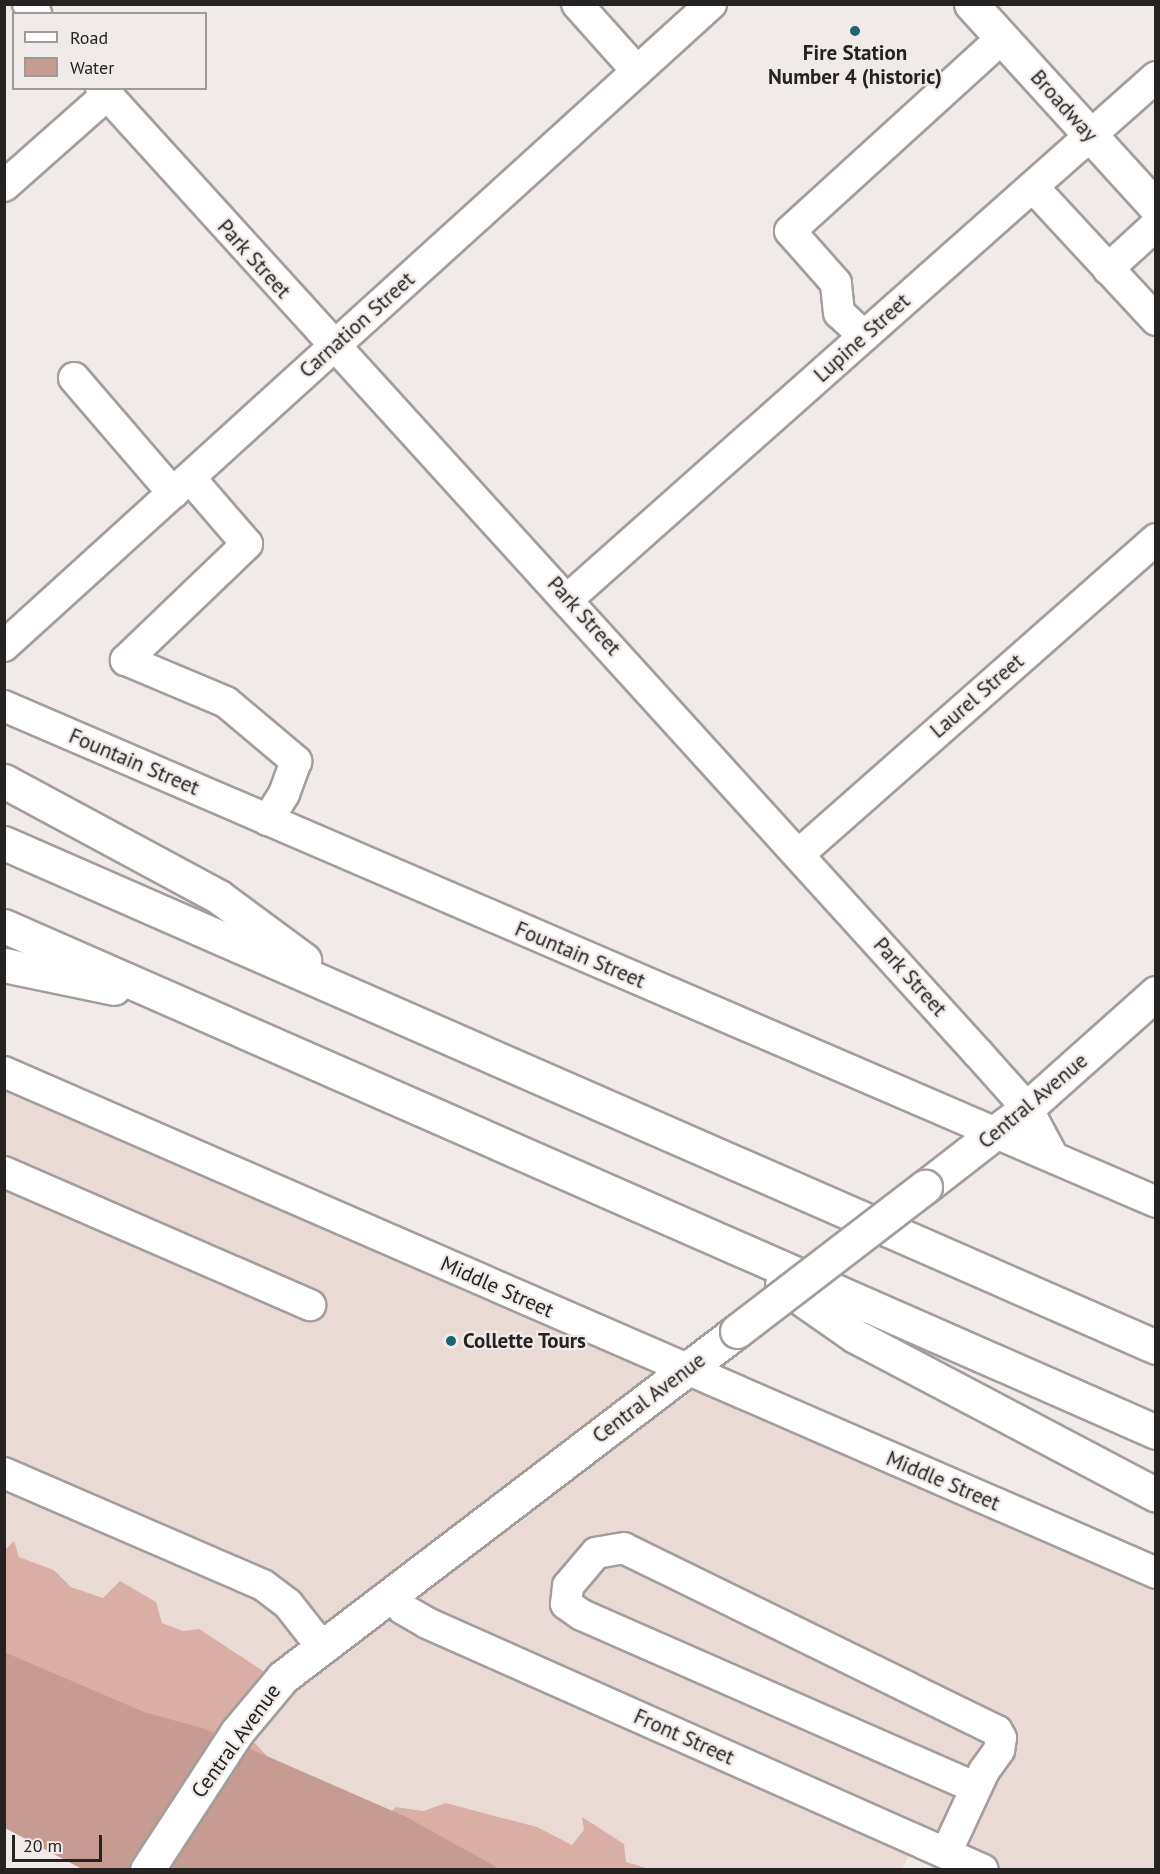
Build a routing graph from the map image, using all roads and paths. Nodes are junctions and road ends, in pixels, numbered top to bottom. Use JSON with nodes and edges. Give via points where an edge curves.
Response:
{"nodes":[{"id":1,"x":577,"y":4,"type":"edge"},
{"id":2,"x":711,"y":4,"type":"edge"},
{"id":3,"x":971,"y":4,"type":"edge"},
{"id":4,"x":1002,"y":38,"type":"junction"},
{"id":5,"x":637,"y":71,"type":"junction"},
{"id":6,"x":1155,"y":77,"type":"edge"},
{"id":7,"x":104,"y":92,"type":"edge"},
{"id":8,"x":1090,"y":135,"type":"junction"},
{"id":9,"x":4,"y":186,"type":"edge"},
{"id":10,"x":1033,"y":187,"type":"junction"},
{"id":11,"x":1155,"y":207,"type":"edge"},
{"id":12,"x":1155,"y":225,"type":"edge"},
{"id":13,"x":1108,"y":269,"type":"junction"},
{"id":14,"x":1155,"y":320,"type":"edge"},
{"id":15,"x":864,"y":336,"type":"junction"},
{"id":16,"x":333,"y":347,"type":"junction"},
{"id":17,"x":74,"y":378,"type":"dead end"},
{"id":18,"x":181,"y":485,"type":"junction"},
{"id":19,"x":1155,"y":539,"type":"edge"},
{"id":20,"x":569,"y":598,"type":"junction"},
{"id":21,"x":6,"y":641,"type":"edge"},
{"id":22,"x":4,"y":706,"type":"edge"},
{"id":23,"x":4,"y":781,"type":"edge"},
{"id":24,"x":268,"y":820,"type":"junction"},
{"id":25,"x":4,"y":843,"type":"edge"},
{"id":26,"x":799,"y":854,"type":"junction"},
{"id":27,"x":4,"y":926,"type":"edge"},
{"id":28,"x":4,"y":964,"type":"edge"},
{"id":29,"x":1155,"y":993,"type":"edge"},
{"id":30,"x":354,"y":996,"type":"junction"},
{"id":31,"x":174,"y":1000,"type":"junction"},
{"id":32,"x":4,"y":1072,"type":"edge"},
{"id":33,"x":1027,"y":1108,"type":"junction"},
{"id":34,"x":996,"y":1134,"type":"junction"},
{"id":35,"x":1052,"y":1155,"type":"junction"},
{"id":36,"x":4,"y":1172,"type":"edge"},
{"id":37,"x":1155,"y":1202,"type":"edge"},
{"id":38,"x":722,"y":1243,"type":"junction"},
{"id":39,"x":310,"y":1305,"type":"dead end"},
{"id":40,"x":1155,"y":1347,"type":"edge"},
{"id":41,"x":686,"y":1370,"type":"junction"},
{"id":42,"x":1155,"y":1432,"type":"edge"},
{"id":43,"x":4,"y":1473,"type":"edge"},
{"id":44,"x":1155,"y":1495,"type":"edge"},
{"id":45,"x":1155,"y":1573,"type":"edge"},
{"id":46,"x":391,"y":1594,"type":"junction"},
{"id":47,"x":321,"y":1646,"type":"junction"},
{"id":48,"x":976,"y":1788,"type":"junction"},
{"id":49,"x":946,"y":1853,"type":"junction"},
{"id":50,"x":147,"y":1869,"type":"edge"},
{"id":51,"x":984,"y":1869,"type":"edge"}],
"edges":[{"from":1,"to":5,"type":"street"},
{"from":2,"to":5,"type":"street","name":"Carnation Street"},
{"from":3,"to":4,"type":"main road","name":"Broadway"},
{"from":4,"to":8,"type":"main road","name":"Broadway"},
{"from":4,"to":15,"type":"street","via":[[790,231],[836,283],[839,313]]},
{"from":5,"to":16,"type":"street","name":"Carnation Street"},
{"from":6,"to":8,"type":"street","name":"Lupine Street"},
{"from":7,"to":9,"type":"street"},
{"from":7,"to":16,"type":"street","name":"Park Street"},
{"from":8,"to":10,"type":"street","name":"Lupine Street"},
{"from":8,"to":11,"type":"main road","name":"Broadway"},
{"from":10,"to":13,"type":"street"},
{"from":10,"to":15,"type":"street","name":"Lupine Street"},
{"from":12,"to":13,"type":"street"},
{"from":13,"to":14,"type":"street"},
{"from":15,"to":20,"type":"street","name":"Lupine Street"},
{"from":16,"to":18,"type":"street","name":"Carnation Street"},
{"from":16,"to":20,"type":"street","name":"Park Street"},
{"from":17,"to":18,"type":"street"},
{"from":18,"to":21,"type":"street","name":"Carnation Street"},
{"from":18,"to":24,"type":"street","via":[[248,544],[126,660],[226,702],[296,761],[284,794]]},
{"from":19,"to":26,"type":"street","name":"Laurel Street"},
{"from":20,"to":26,"type":"street","name":"Park Street"},
{"from":22,"to":24,"type":"street","name":"Fountain Street"},
{"from":23,"to":30,"type":"main road","via":[[219,897]]},
{"from":24,"to":34,"type":"street","name":"Fountain Street"},
{"from":25,"to":30,"type":"main road"},
{"from":26,"to":33,"type":"street","name":"Park Street"},
{"from":27,"to":31,"type":"main road"},
{"from":28,"to":31,"type":"main road"},
{"from":29,"to":33,"type":"main road","name":"Central Avenue"},
{"from":30,"to":40,"type":"main road"},
{"from":31,"to":38,"type":"main road"},
{"from":32,"to":41,"type":"street","name":"Middle Street"},
{"from":33,"to":34,"type":"main road","name":"Central Avenue"},
{"from":33,"to":35,"type":"street","name":"Park Street"},
{"from":34,"to":35,"type":"street","name":"Fountain Street"},
{"from":34,"to":41,"type":"main road","name":"Central Avenue","bridge":true},
{"from":35,"to":37,"type":"street","name":"Fountain Street"},
{"from":36,"to":39,"type":"street"},
{"from":38,"to":42,"type":"main road"},
{"from":38,"to":44,"type":"main road","via":[[855,1336]]},
{"from":41,"to":45,"type":"street","name":"Middle Street"},
{"from":41,"to":46,"type":"main road","name":"Central Avenue"},
{"from":43,"to":47,"type":"street","via":[[263,1585],[288,1604]]},
{"from":46,"to":47,"type":"main road","name":"Central Avenue"},
{"from":46,"to":49,"type":"street","name":"Front Street","via":[[403,1609],[427,1623]]},
{"from":47,"to":50,"type":"main road","name":"Central Avenue","via":[[283,1677],[237,1732]]},
{"from":48,"to":48,"type":"street","via":[[996,1755],[1001,1738],[986,1725],[624,1548],[596,1552],[568,1586],[566,1604],[582,1615]]},
{"from":48,"to":49,"type":"street"},
{"from":49,"to":51,"type":"street","name":"Front Street"}]}
